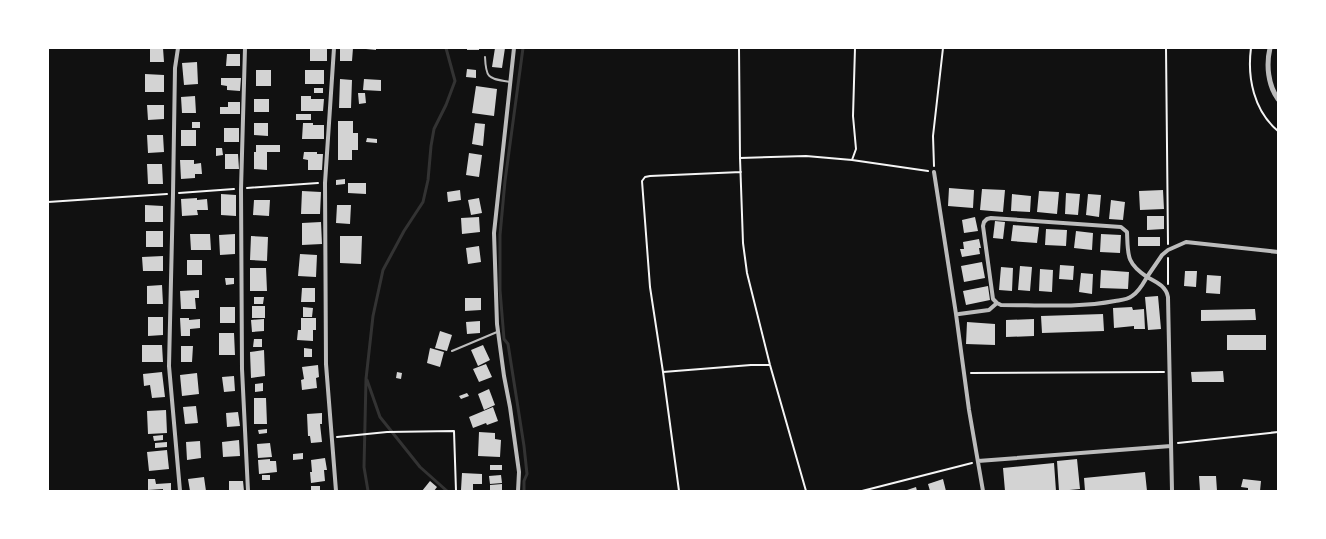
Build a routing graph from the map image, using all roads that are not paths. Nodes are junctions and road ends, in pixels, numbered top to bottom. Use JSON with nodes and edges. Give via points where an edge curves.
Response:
{"nodes":[{"id":1,"x":178,"y":48,"type":"edge"},
{"id":2,"x":245,"y":48,"type":"edge"},
{"id":3,"x":334,"y":48,"type":"edge"},
{"id":4,"x":514,"y":48,"type":"edge"},
{"id":5,"x":1270,"y":48,"type":"edge"},
{"id":6,"x":485,"y":57,"type":"dead end"},
{"id":7,"x":510,"y":82,"type":"junction"},
{"id":8,"x":1278,"y":100,"type":"edge"},
{"id":9,"x":934,"y":172,"type":"road end"},
{"id":10,"x":1278,"y":252,"type":"edge"},
{"id":11,"x":1147,"y":277,"type":"junction"},
{"id":12,"x":997,"y":303,"type":"junction"},
{"id":13,"x":959,"y":314,"type":"dead end"},
{"id":14,"x":498,"y":331,"type":"junction"},
{"id":15,"x":452,"y":351,"type":"dead end"},
{"id":16,"x":1171,"y":446,"type":"junction"},
{"id":17,"x":978,"y":461,"type":"junction"},
{"id":18,"x":180,"y":491,"type":"edge"},
{"id":19,"x":248,"y":491,"type":"edge"},
{"id":20,"x":336,"y":491,"type":"edge"},
{"id":21,"x":518,"y":491,"type":"edge"},
{"id":22,"x":983,"y":491,"type":"edge"},
{"id":23,"x":1172,"y":491,"type":"edge"}],
"edges":[{"from":1,"to":18,"type":"street","via":[[174,68],[169,366]]},
{"from":2,"to":19,"type":"street","via":[[241,189],[242,369]]},
{"from":3,"to":20,"type":"street","via":[[325,183],[326,364]]},
{"from":4,"to":7,"type":"street"},
{"from":5,"to":8,"type":"street","via":[[1270,82]]},
{"from":6,"to":7,"type":"lane","via":[[490,78]]},
{"from":7,"to":14,"type":"street","via":[[494,233]]},
{"from":9,"to":17,"type":"street"},
{"from":10,"to":11,"type":"street","via":[[1186,242],[1162,255]]},
{"from":11,"to":12,"type":"street","via":[[1142,287],[1126,299],[1097,304]]},
{"from":11,"to":12,"type":"street","via":[[1131,262],[1128,255],[1127,232],[1122,227],[990,218],[986,219],[983,226],[993,298]]},
{"from":11,"to":16,"type":"street","via":[[1161,284],[1167,293]]},
{"from":12,"to":13,"type":"street","via":[[989,310]]},
{"from":14,"to":15,"type":"lane"},
{"from":14,"to":21,"type":"street","via":[[518,465]]},
{"from":16,"to":17,"type":"street"},
{"from":16,"to":23,"type":"street"},
{"from":17,"to":22,"type":"street"}]}
